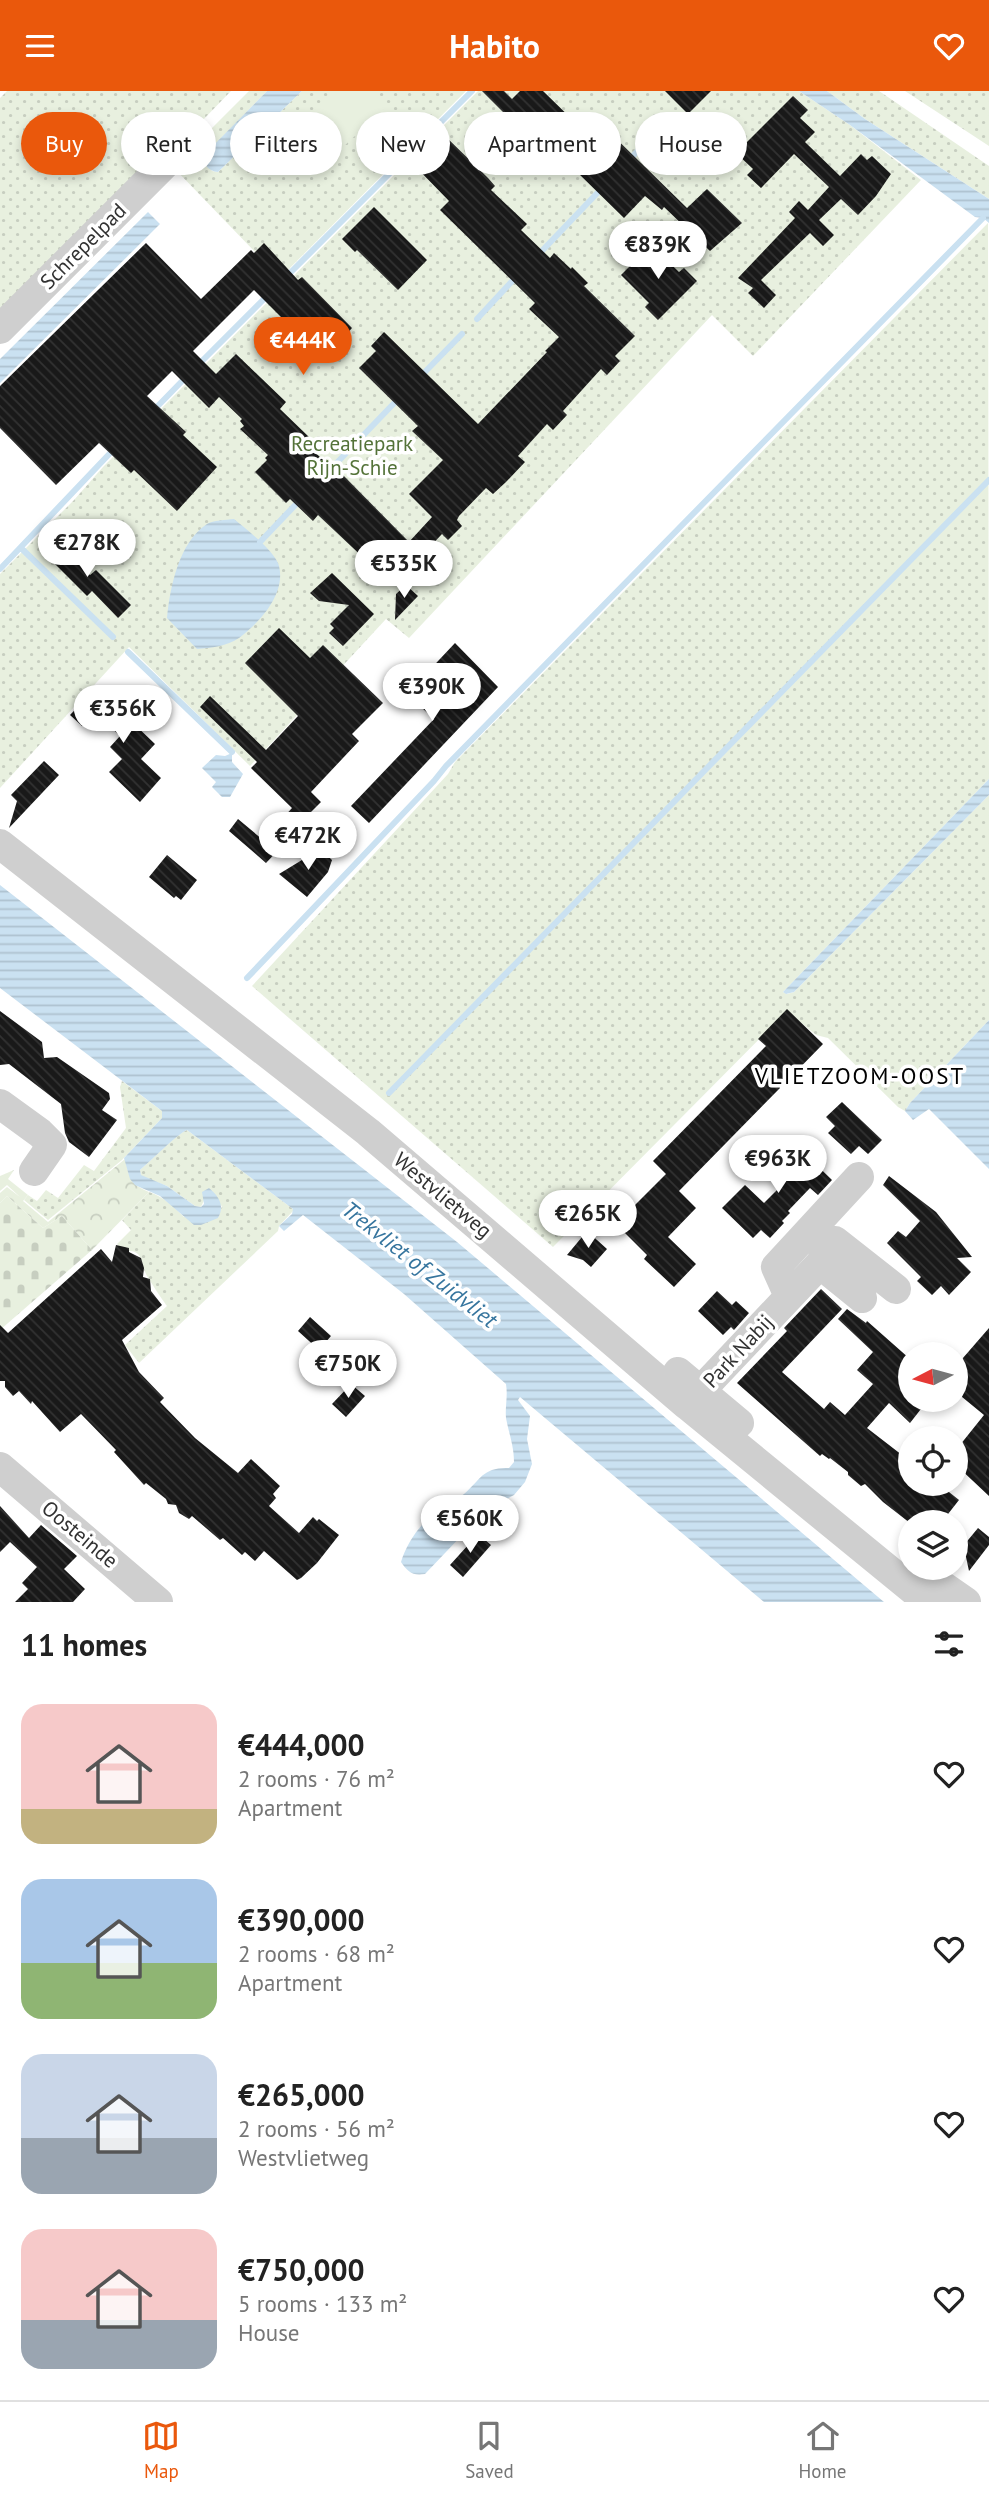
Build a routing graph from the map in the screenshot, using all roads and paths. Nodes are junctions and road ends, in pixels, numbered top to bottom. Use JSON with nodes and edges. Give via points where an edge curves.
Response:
{"nodes":[{"id":1,"x":154,"y":175,"type":"edge"},
{"id":2,"x":0,"y":329,"type":"edge"},
{"id":3,"x":0,"y":844,"type":"edge"},
{"id":4,"x":0,"y":1104,"type":"edge"},
{"id":5,"x":34,"y":1171,"type":"dead end"},
{"id":6,"x":859,"y":1177,"type":"dead end"},
{"id":7,"x":823,"y":1243,"type":"junction"},
{"id":8,"x":896,"y":1289,"type":"dead end"},
{"id":9,"x":789,"y":1296,"type":"junction"},
{"id":10,"x":862,"y":1298,"type":"dead end"},
{"id":11,"x":689,"y":1389,"type":"junction"},
{"id":12,"x":0,"y":1467,"type":"edge"},
{"id":13,"x":898,"y":1561,"type":"edge"},
{"id":14,"x":921,"y":1580,"type":"edge"},
{"id":15,"x":158,"y":1602,"type":"edge"},
{"id":16,"x":966,"y":1602,"type":"edge"}],
"edges":[{"from":1,"to":2,"type":"street","name":"Schrepelpad"},
{"from":3,"to":11,"type":"street","name":"Westvlietweg"},
{"from":4,"to":5,"type":"street","via":[[52,1145]]},
{"from":6,"to":7,"type":"street","name":"Park Nabij"},
{"from":7,"to":8,"type":"street"},
{"from":7,"to":9,"type":"street","name":"Park Nabij"},
{"from":7,"to":9,"type":"street","name":"Park Nabij","via":[[776,1267]]},
{"from":7,"to":10,"type":"street"},
{"from":9,"to":11,"type":"street","name":"Park Nabij"},
{"from":11,"to":13,"type":"street","name":"Westvlietweg"},
{"from":12,"to":15,"type":"street","name":"Oosteinde"},
{"from":14,"to":16,"type":"street","name":"Westvlietweg"}]}
